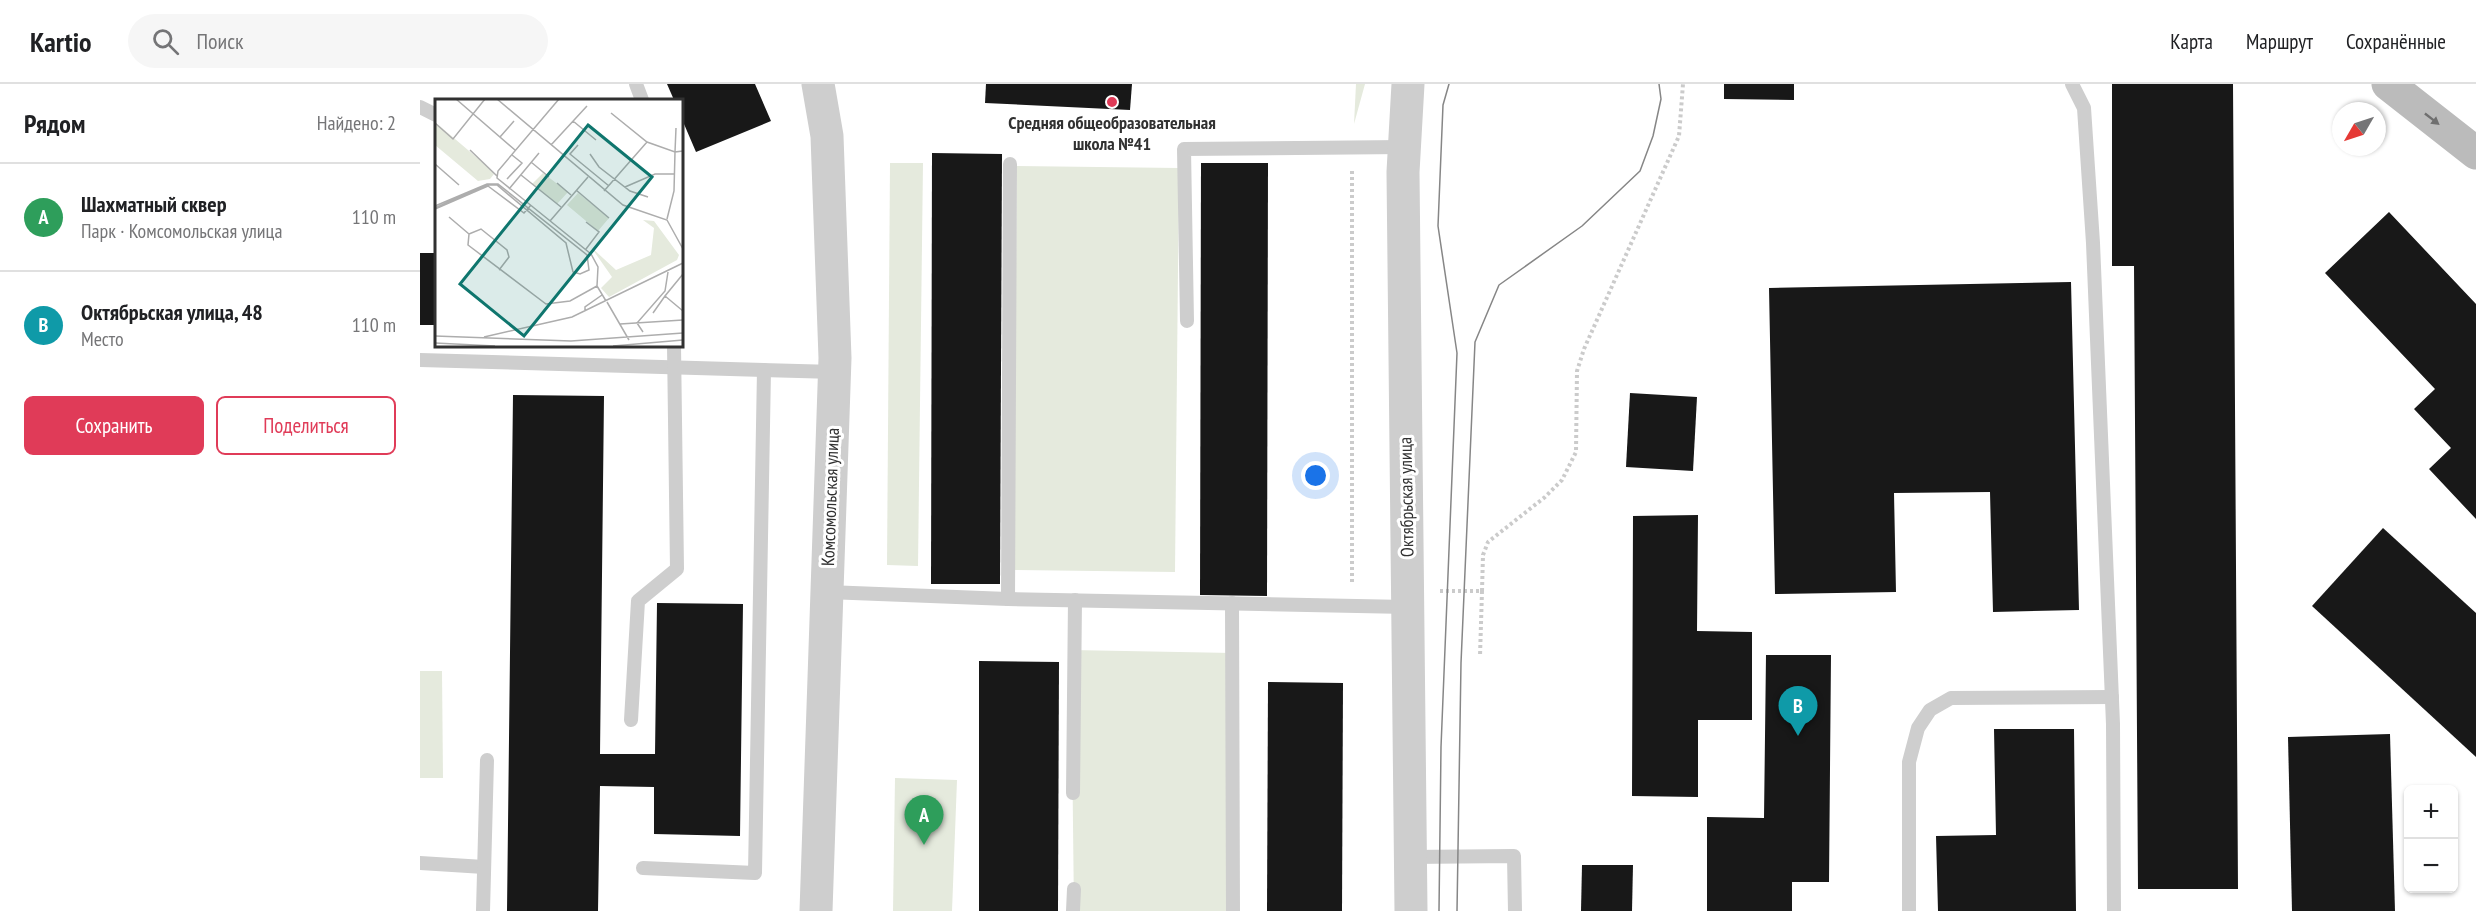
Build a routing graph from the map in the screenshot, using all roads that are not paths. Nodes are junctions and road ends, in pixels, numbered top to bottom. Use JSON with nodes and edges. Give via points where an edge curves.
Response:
{"nodes":[{"id":1,"x":636,"y":84,"type":"edge"},
{"id":2,"x":818,"y":84,"type":"edge"},
{"id":3,"x":1408,"y":84,"type":"edge"},
{"id":4,"x":2072,"y":84,"type":"edge"},
{"id":5,"x":2388,"y":84,"type":"edge"},
{"id":6,"x":642,"y":99,"type":"edge"},
{"id":7,"x":420,"y":107,"type":"edge"},
{"id":8,"x":435,"y":114,"type":"edge"},
{"id":9,"x":1404,"y":147,"type":"junction"},
{"id":10,"x":2476,"y":153,"type":"edge"},
{"id":11,"x":1010,"y":164,"type":"dead end"},
{"id":12,"x":1187,"y":321,"type":"dead end"},
{"id":13,"x":674,"y":346,"type":"edge"},
{"id":14,"x":420,"y":360,"type":"edge"},
{"id":15,"x":675,"y":368,"type":"junction"},
{"id":16,"x":764,"y":370,"type":"junction"},
{"id":17,"x":834,"y":372,"type":"junction"},
{"id":18,"x":827,"y":592,"type":"junction"},
{"id":19,"x":1008,"y":599,"type":"junction"},
{"id":20,"x":1075,"y":600,"type":"junction"},
{"id":21,"x":1232,"y":603,"type":"junction"},
{"id":22,"x":1407,"y":607,"type":"junction"},
{"id":23,"x":2112,"y":697,"type":"junction"},
{"id":24,"x":631,"y":720,"type":"dead end"},
{"id":25,"x":487,"y":760,"type":"dead end"},
{"id":26,"x":1073,"y":793,"type":"dead end"},
{"id":27,"x":1410,"y":857,"type":"junction"},
{"id":28,"x":420,"y":863,"type":"edge"},
{"id":29,"x":484,"y":867,"type":"junction"},
{"id":30,"x":643,"y":868,"type":"dead end"},
{"id":31,"x":1074,"y":889,"type":"dead end"},
{"id":32,"x":483,"y":911,"type":"edge"},
{"id":33,"x":816,"y":911,"type":"edge"},
{"id":34,"x":1073,"y":911,"type":"edge"},
{"id":35,"x":1233,"y":911,"type":"edge"},
{"id":36,"x":1411,"y":911,"type":"edge"},
{"id":37,"x":1515,"y":911,"type":"edge"},
{"id":38,"x":1909,"y":911,"type":"edge"},
{"id":39,"x":2114,"y":911,"type":"edge"}],
"edges":[{"from":1,"to":6,"type":"lane"},
{"from":2,"to":17,"type":"street","name":"Комсомольская улица","via":[[827,136]]},
{"from":3,"to":9,"type":"street","name":"Октябрьская улица"},
{"from":4,"to":23,"type":"lane","via":[[2084,108],[2093,243]]},
{"from":5,"to":10,"type":"main road","one_way":true},
{"from":7,"to":8,"type":"lane"},
{"from":9,"to":12,"type":"lane","via":[[1184,149]]},
{"from":9,"to":22,"type":"street","name":"Октябрьская улица"},
{"from":11,"to":19,"type":"lane"},
{"from":13,"to":15,"type":"lane"},
{"from":14,"to":15,"type":"lane"},
{"from":15,"to":16,"type":"lane"},
{"from":15,"to":24,"type":"lane","via":[[676,569],[638,601]]},
{"from":16,"to":17,"type":"lane"},
{"from":16,"to":30,"type":"lane","via":[[755,873]]},
{"from":17,"to":18,"type":"street","name":"Комсомольская улица"},
{"from":18,"to":19,"type":"lane"},
{"from":18,"to":33,"type":"street","name":"Комсомольская улица"},
{"from":19,"to":20,"type":"lane"},
{"from":20,"to":21,"type":"lane"},
{"from":20,"to":26,"type":"lane"},
{"from":21,"to":22,"type":"lane"},
{"from":21,"to":35,"type":"lane"},
{"from":22,"to":27,"type":"street","name":"Октябрьская улица"},
{"from":23,"to":38,"type":"lane","via":[[1951,698],[1930,710],[1918,728],[1909,762]]},
{"from":23,"to":39,"type":"lane"},
{"from":25,"to":29,"type":"lane"},
{"from":27,"to":36,"type":"street","name":"Октябрьская улица"},
{"from":27,"to":37,"type":"lane","via":[[1514,856]]},
{"from":28,"to":29,"type":"lane"},
{"from":29,"to":32,"type":"lane"},
{"from":31,"to":34,"type":"lane"}]}
